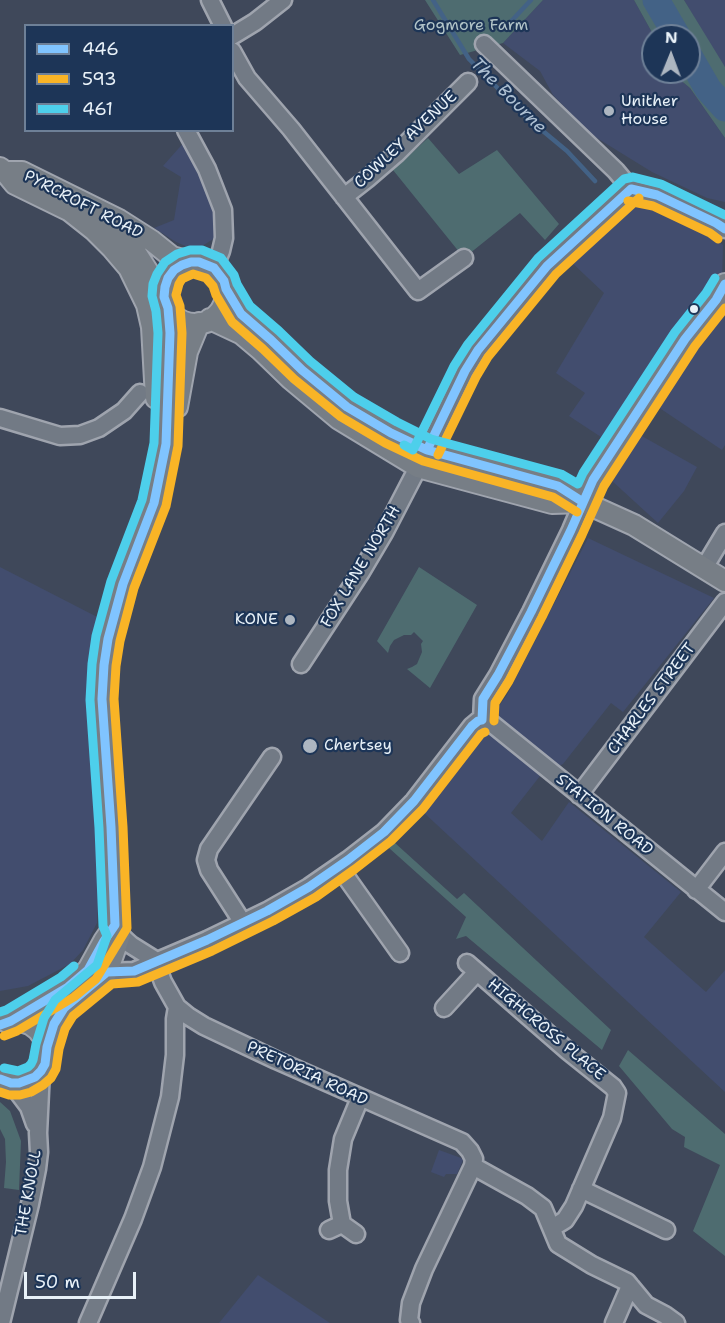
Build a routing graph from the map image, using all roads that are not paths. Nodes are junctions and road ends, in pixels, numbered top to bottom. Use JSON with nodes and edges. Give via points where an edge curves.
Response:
{"nodes":[{"id":1,"x":210,"y":0,"type":"edge"},
{"id":2,"x":284,"y":0,"type":"edge"},
{"id":3,"x":222,"y":24,"type":"edge"},
{"id":4,"x":234,"y":35,"type":"edge"},
{"id":5,"x":484,"y":44,"type":"dead end"},
{"id":6,"x":234,"y":55,"type":"edge"},
{"id":7,"x":468,"y":82,"type":"dead end"},
{"id":8,"x":187,"y":132,"type":"edge"},
{"id":9,"x":3,"y":170,"type":"edge"},
{"id":10,"x":631,"y":189,"type":"junction"},
{"id":11,"x":344,"y":197,"type":"junction"},
{"id":12,"x":70,"y":211,"type":"junction"},
{"id":13,"x":725,"y":229,"type":"edge"},
{"id":14,"x":465,"y":258,"type":"dead end"},
{"id":15,"x":191,"y":262,"type":"junction"},
{"id":16,"x":214,"y":268,"type":"junction"},
{"id":17,"x":725,"y":284,"type":"edge"},
{"id":18,"x":226,"y":289,"type":"junction"},
{"id":19,"x":166,"y":302,"type":"junction"},
{"id":20,"x":205,"y":321,"type":"junction"},
{"id":21,"x":140,"y":393,"type":"dead end"},
{"id":22,"x":0,"y":418,"type":"edge"},
{"id":23,"x":166,"y":444,"type":"junction"},
{"id":24,"x":422,"y":459,"type":"junction"},
{"id":25,"x":583,"y":502,"type":"junction"},
{"id":26,"x":725,"y":532,"type":"edge"},
{"id":27,"x":704,"y":568,"type":"junction"},
{"id":28,"x":725,"y":581,"type":"edge"},
{"id":29,"x":725,"y":602,"type":"edge"},
{"id":30,"x":301,"y":664,"type":"dead end"},
{"id":31,"x":482,"y":720,"type":"junction"},
{"id":32,"x":272,"y":757,"type":"dead end"},
{"id":33,"x":579,"y":795,"type":"junction"},
{"id":34,"x":725,"y":852,"type":"edge"},
{"id":35,"x":339,"y":867,"type":"junction"},
{"id":36,"x":696,"y":890,"type":"junction"},
{"id":37,"x":725,"y":912,"type":"edge"},
{"id":38,"x":243,"y":923,"type":"junction"},
{"id":39,"x":118,"y":930,"type":"junction"},
{"id":40,"x":400,"y":953,"type":"dead end"},
{"id":41,"x":155,"y":960,"type":"junction"},
{"id":42,"x":97,"y":971,"type":"junction"},
{"id":43,"x":177,"y":1007,"type":"junction"},
{"id":44,"x":444,"y":1008,"type":"dead end"},
{"id":45,"x":6,"y":1023,"type":"edge"},
{"id":46,"x":47,"y":1047,"type":"junction"},
{"id":47,"x":41,"y":1071,"type":"junction"},
{"id":48,"x":5,"y":1081,"type":"edge"},
{"id":49,"x":360,"y":1098,"type":"junction"},
{"id":50,"x":38,"y":1133,"type":"junction"},
{"id":51,"x":472,"y":1166,"type":"junction"},
{"id":52,"x":581,"y":1189,"type":"junction"},
{"id":53,"x":552,"y":1228,"type":"junction"},
{"id":54,"x":666,"y":1230,"type":"dead end"},
{"id":55,"x":356,"y":1234,"type":"dead end"},
{"id":56,"x":630,"y":1286,"type":"junction"},
{"id":57,"x":4,"y":1297,"type":"edge"},
{"id":58,"x":1,"y":1323,"type":"edge"},
{"id":59,"x":88,"y":1323,"type":"edge"},
{"id":60,"x":411,"y":1323,"type":"edge"},
{"id":61,"x":614,"y":1323,"type":"edge"},
{"id":62,"x":676,"y":1323,"type":"edge"}],
"edges":[{"from":1,"to":3,"type":"street"},
{"from":2,"to":4,"type":"street"},
{"from":5,"to":10,"type":"street"},
{"from":6,"to":11,"type":"street","name":"COWLEY AVENUE","via":[[247,78]]},
{"from":7,"to":11,"type":"street","name":"COWLEY AVENUE","via":[[396,154]]},
{"from":8,"to":16,"type":"street","via":[[223,210],[224,238]]},
{"from":9,"to":12,"type":"main road","name":"PYRCROFT ROAD","via":[[15,184]]},
{"from":9,"to":15,"type":"main road","name":"PYRCROFT ROAD","via":[[22,172],[119,220],[172,257]]},
{"from":10,"to":13,"type":"street","via":[[657,195]]},
{"from":10,"to":24,"type":"street","name":"FOX LANE NORTH","via":[[547,266],[478,350]]},
{"from":11,"to":14,"type":"street","name":"COWLEY AVENUE","via":[[418,291]]},
{"from":12,"to":19,"type":"main road","name":"PYRCROFT ROAD","via":[[132,247]]},
{"from":12,"to":23,"type":"main road","via":[[94,230],[129,268],[147,306],[157,406]]},
{"from":15,"to":16,"type":"main road"},
{"from":15,"to":19,"type":"main road","via":[[174,270],[168,278]]},
{"from":16,"to":18,"type":"main road"},
{"from":17,"to":25,"type":"main road","via":[[660,376]]},
{"from":18,"to":20,"type":"main road","via":[[218,314]]},
{"from":18,"to":24,"type":"main road","via":[[241,314],[302,370]]},
{"from":19,"to":20,"type":"main road","via":[[181,320]]},
{"from":19,"to":23,"type":"main road","via":[[170,333]]},
{"from":20,"to":23,"type":"main road","via":[[187,352],[173,429]]},
{"from":20,"to":24,"type":"main road","via":[[242,334],[339,418]]},
{"from":21,"to":22,"type":"street","via":[[124,411],[80,435],[60,436]]},
{"from":23,"to":39,"type":"main road","via":[[154,503],[123,584],[104,665],[102,699]]},
{"from":24,"to":25,"type":"main road","via":[[552,503]]},
{"from":24,"to":30,"type":"street","name":"FOX LANE NORTH","via":[[361,572]]},
{"from":25,"to":27,"type":"main road","via":[[634,525]]},
{"from":25,"to":31,"type":"street","via":[[531,612],[483,699]]},
{"from":26,"to":27,"type":"street"},
{"from":27,"to":28,"type":"main road"},
{"from":29,"to":33,"type":"street","name":"CHARLES STREET"},
{"from":31,"to":33,"type":"street","name":"STATION ROAD"},
{"from":31,"to":35,"type":"street","via":[[472,726],[414,801],[384,832]]},
{"from":32,"to":38,"type":"street","via":[[209,849],[206,860]]},
{"from":33,"to":36,"type":"street","name":"STATION ROAD"},
{"from":34,"to":36,"type":"street"},
{"from":35,"to":38,"type":"street"},
{"from":35,"to":40,"type":"street"},
{"from":36,"to":37,"type":"street","name":"STATION ROAD"},
{"from":38,"to":41,"type":"street"},
{"from":39,"to":41,"type":"street","via":[[131,945]]},
{"from":39,"to":42,"type":"main road","via":[[104,941]]},
{"from":41,"to":42,"type":"street","via":[[134,971]]},
{"from":41,"to":43,"type":"street"},
{"from":42,"to":45,"type":"main road"},
{"from":42,"to":46,"type":"main road","via":[[64,1008]]},
{"from":43,"to":49,"type":"street","name":"PRETORIA ROAD","via":[[204,1026]]},
{"from":43,"to":59,"type":"street","via":[[170,1096],[152,1167]]},
{"from":44,"to":52,"type":"street","name":"HIGHCROSS PLACE","via":[[472,967],[614,1087],[617,1093],[612,1118]]},
{"from":45,"to":46,"type":"main road","via":[[30,1024]]},
{"from":46,"to":47,"type":"main road"},
{"from":47,"to":48,"type":"main road","via":[[27,1081]]},
{"from":47,"to":50,"type":"street","name":"THE KNOLL"},
{"from":48,"to":50,"type":"street","name":"THE KNOLL","via":[[29,1107]]},
{"from":49,"to":51,"type":"street","name":"PRETORIA ROAD","via":[[462,1142],[474,1159]]},
{"from":49,"to":55,"type":"street","via":[[343,1139],[336,1227]]},
{"from":50,"to":57,"type":"street","name":"THE KNOLL","via":[[37,1170],[30,1204]]},
{"from":51,"to":53,"type":"street","via":[[543,1208]]},
{"from":51,"to":60,"type":"street","via":[[424,1269],[411,1303]]},
{"from":52,"to":53,"type":"street","name":"HIGHCROSS PLACE","via":[[565,1220]]},
{"from":52,"to":54,"type":"street"},
{"from":53,"to":56,"type":"street","via":[[558,1244]]},
{"from":56,"to":61,"type":"street"},
{"from":56,"to":62,"type":"street","via":[[646,1305]]},
{"from":57,"to":58,"type":"street","name":"THE KNOLL"}]}
